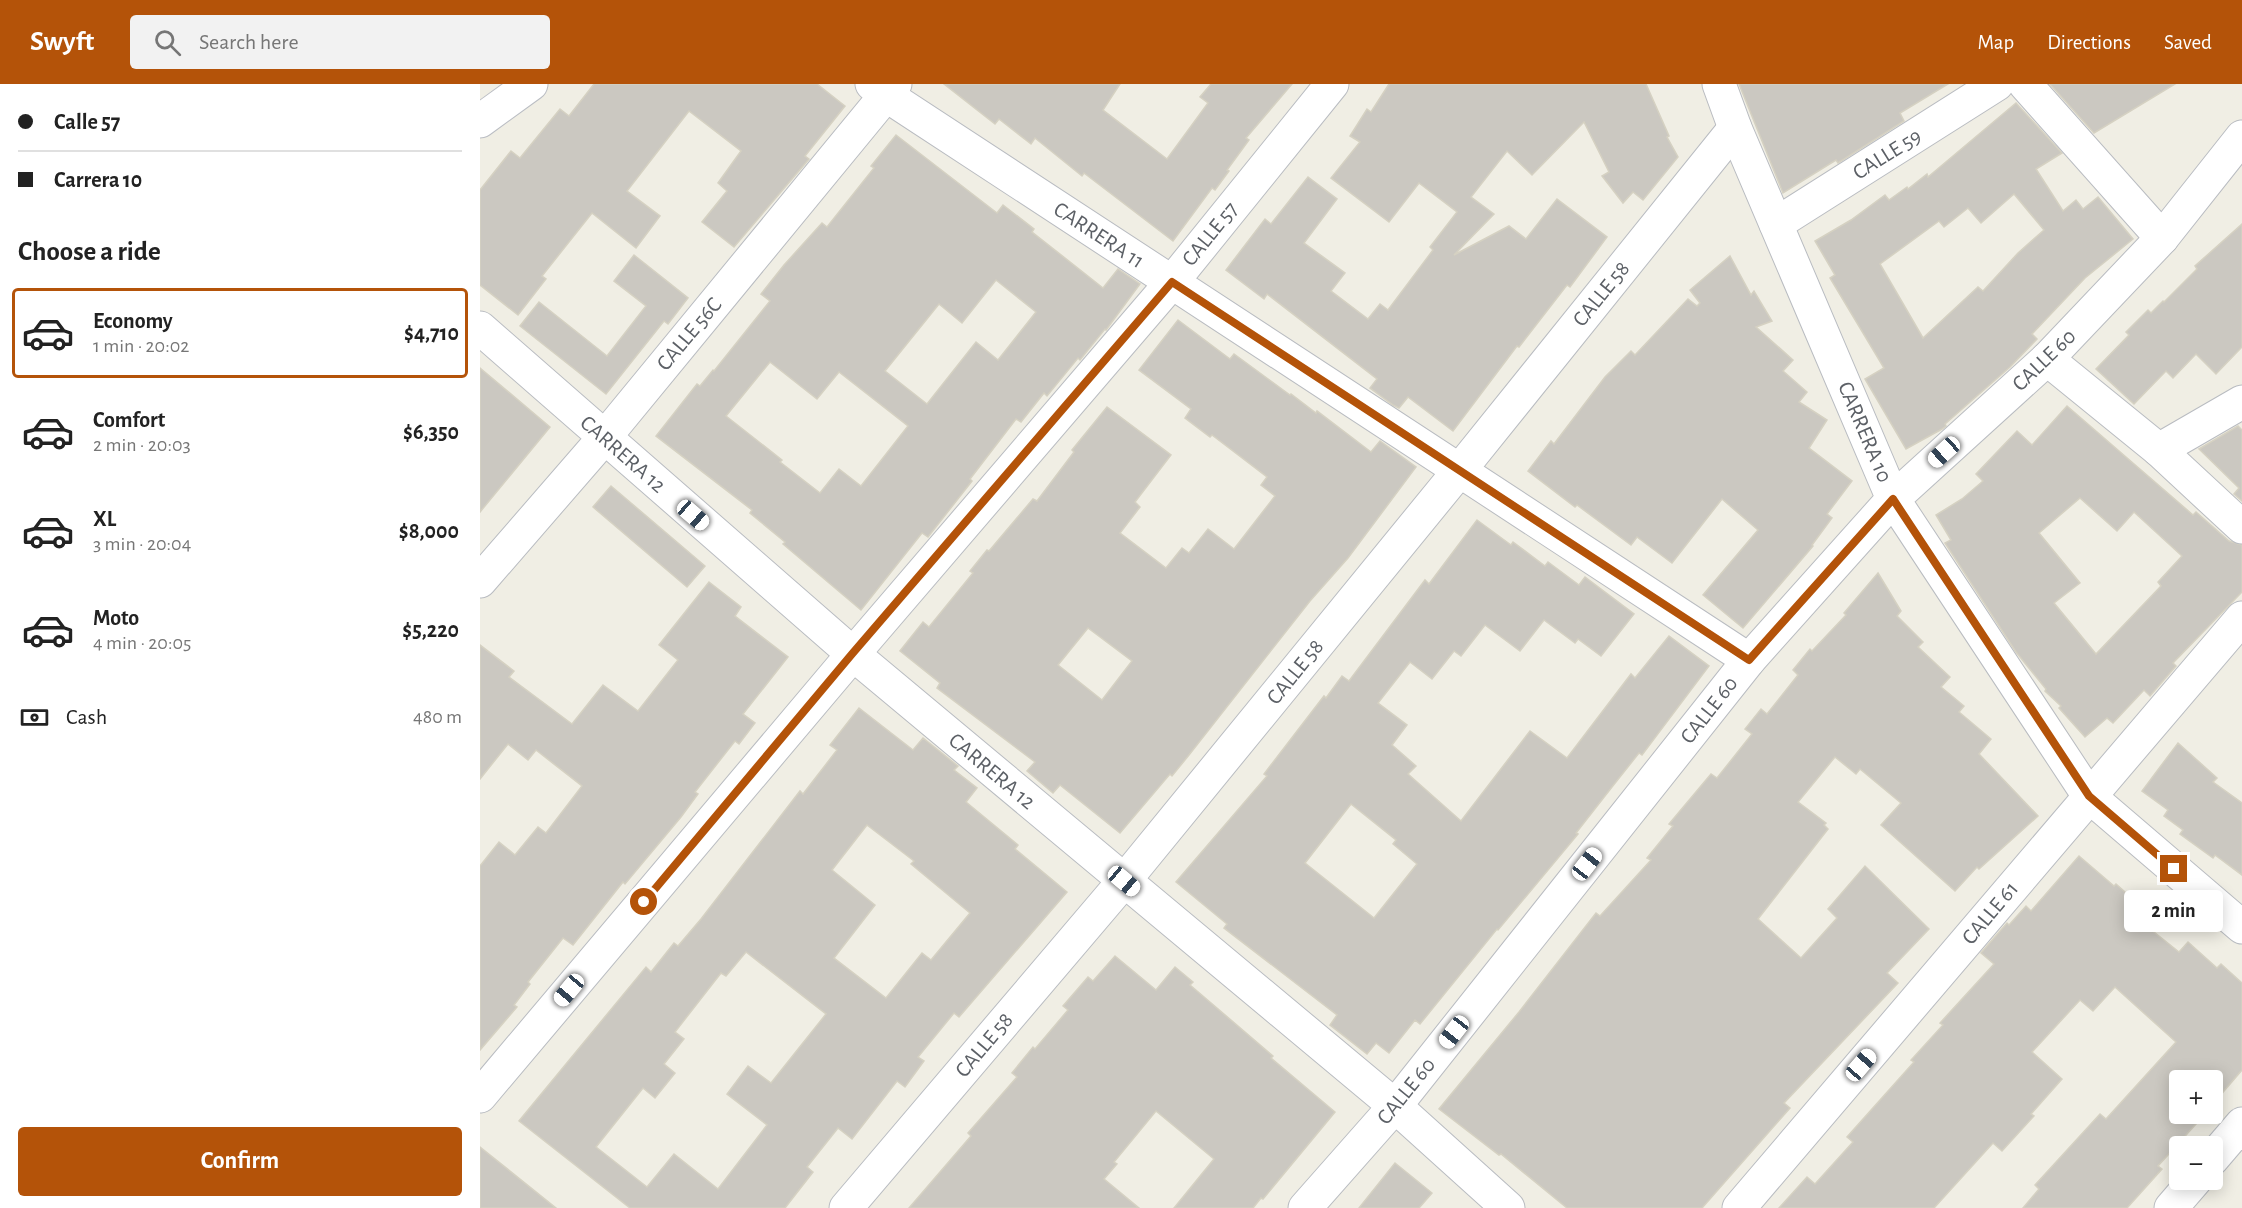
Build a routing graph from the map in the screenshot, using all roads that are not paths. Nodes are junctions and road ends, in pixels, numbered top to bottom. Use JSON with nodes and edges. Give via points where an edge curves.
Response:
{"nodes":[{"id":1,"x":531,"y":84,"type":"edge"},
{"id":2,"x":1332,"y":84,"type":"edge"},
{"id":3,"x":1719,"y":84,"type":"edge"},
{"id":4,"x":1997,"y":84,"type":"edge"},
{"id":5,"x":2025,"y":84,"type":"edge"},
{"id":6,"x":884,"y":88,"type":"edge"},
{"id":7,"x":480,"y":121,"type":"edge"},
{"id":8,"x":1735,"y":128,"type":"junction"},
{"id":9,"x":2242,"y":137,"type":"edge"},
{"id":10,"x":1776,"y":224,"type":"junction"},
{"id":11,"x":2162,"y":238,"type":"junction"},
{"id":12,"x":1172,"y":282,"type":"junction"},
{"id":13,"x":480,"y":328,"type":"edge"},
{"id":14,"x":2048,"y":359,"type":"junction"},
{"id":15,"x":2242,"y":402,"type":"edge"},
{"id":16,"x":604,"y":438,"type":"junction"},
{"id":17,"x":2159,"y":450,"type":"junction"},
{"id":18,"x":1459,"y":471,"type":"junction"},
{"id":19,"x":1893,"y":499,"type":"junction"},
{"id":20,"x":2242,"y":527,"type":"edge"},
{"id":21,"x":480,"y":581,"type":"edge"},
{"id":22,"x":2242,"y":618,"type":"edge"},
{"id":23,"x":852,"y":654,"type":"junction"},
{"id":24,"x":1749,"y":660,"type":"junction"},
{"id":25,"x":2089,"y":796,"type":"junction"},
{"id":26,"x":1124,"y":881,"type":"junction"},
{"id":27,"x":2242,"y":927,"type":"edge"},
{"id":28,"x":480,"y":1096,"type":"edge"},
{"id":29,"x":1395,"y":1106,"type":"junction"},
{"id":30,"x":2242,"y":1124,"type":"edge"},
{"id":31,"x":2223,"y":1146,"type":"edge"},
{"id":32,"x":2187,"y":1190,"type":"edge"},
{"id":33,"x":846,"y":1208,"type":"edge"},
{"id":34,"x":1305,"y":1208,"type":"edge"},
{"id":35,"x":1508,"y":1208,"type":"edge"},
{"id":36,"x":1739,"y":1208,"type":"edge"},
{"id":37,"x":2171,"y":1208,"type":"edge"}],
"edges":[{"from":1,"to":7,"type":"street"},
{"from":2,"to":12,"type":"street","name":"CALLE 57"},
{"from":3,"to":8,"type":"street","name":"CARRERA 10"},
{"from":4,"to":10,"type":"street","name":"CALLE 59"},
{"from":5,"to":11,"type":"street"},
{"from":6,"to":12,"type":"street","name":"CARRERA 11"},
{"from":6,"to":16,"type":"street","name":"CALLE 56C"},
{"from":8,"to":10,"type":"street","name":"CARRERA 10"},
{"from":8,"to":18,"type":"street","name":"CALLE 58"},
{"from":9,"to":11,"type":"street","name":"CALLE 60"},
{"from":10,"to":19,"type":"street","name":"CARRERA 10"},
{"from":11,"to":14,"type":"street","name":"CALLE 60"},
{"from":12,"to":18,"type":"street","name":"CARRERA 11"},
{"from":12,"to":23,"type":"street","name":"CALLE 57"},
{"from":13,"to":16,"type":"street","name":"CARRERA 12"},
{"from":14,"to":17,"type":"street"},
{"from":14,"to":19,"type":"street","name":"CALLE 60"},
{"from":15,"to":17,"type":"street"},
{"from":16,"to":21,"type":"street","name":"CALLE 56C"},
{"from":16,"to":23,"type":"street","name":"CARRERA 12"},
{"from":17,"to":20,"type":"street"},
{"from":18,"to":24,"type":"street","name":"CARRERA 11"},
{"from":18,"to":26,"type":"street","name":"CALLE 58"},
{"from":19,"to":24,"type":"street","name":"CALLE 60"},
{"from":19,"to":25,"type":"street","name":"CARRERA 10"},
{"from":22,"to":25,"type":"street","name":"CALLE 61"},
{"from":23,"to":26,"type":"street","name":"CARRERA 12"},
{"from":23,"to":28,"type":"street","name":"CALLE 57"},
{"from":24,"to":29,"type":"street","name":"CALLE 60"},
{"from":25,"to":27,"type":"street","name":"CARRERA 10"},
{"from":25,"to":36,"type":"street","name":"CALLE 61"},
{"from":26,"to":29,"type":"street","name":"CARRERA 12"},
{"from":26,"to":33,"type":"street","name":"CALLE 58"},
{"from":29,"to":34,"type":"street","name":"CALLE 60"},
{"from":29,"to":35,"type":"street","name":"CARRERA 12"},
{"from":30,"to":31,"type":"street"},
{"from":32,"to":37,"type":"street"}]}
